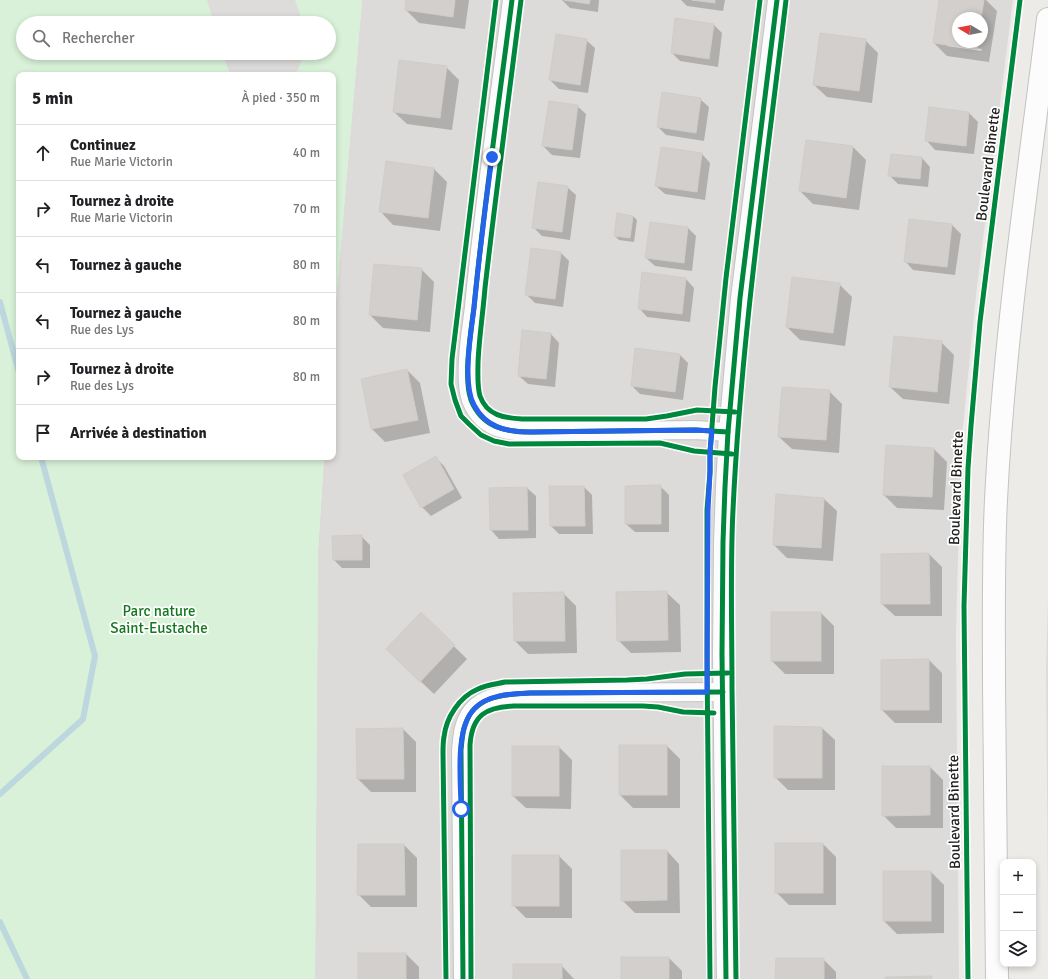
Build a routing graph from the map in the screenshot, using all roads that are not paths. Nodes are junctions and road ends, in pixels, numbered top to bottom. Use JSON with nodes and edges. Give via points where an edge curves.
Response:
{"nodes":[{"id":1,"x":512,"y":0,"type":"edge"},
{"id":2,"x":777,"y":0,"type":"edge"},
{"id":3,"x":1048,"y":19,"type":"edge"},
{"id":4,"x":1048,"y":136,"type":"edge"},
{"id":5,"x":728,"y":432,"type":"junction"},
{"id":6,"x":723,"y":692,"type":"junction"},
{"id":7,"x":1011,"y":859,"type":"edge"},
{"id":8,"x":1012,"y":967,"type":"edge"},
{"id":9,"x":463,"y":979,"type":"edge"},
{"id":10,"x":726,"y":979,"type":"edge"},
{"id":11,"x":998,"y":979,"type":"edge"},
{"id":12,"x":1013,"y":979,"type":"edge"}],
"edges":[{"from":1,"to":5,"type":"street","via":[[469,350],[468,386],[474,404],[487,421],[511,431]]},
{"from":2,"to":5,"type":"street","via":[[742,277]]},
{"from":3,"to":11,"type":"street","via":[[1005,371],[996,503],[994,657]]},
{"from":4,"to":7,"type":"street","via":[[1028,291],[1012,480],[1009,602]]},
{"from":5,"to":6,"type":"street","via":[[723,542]]},
{"from":6,"to":9,"type":"street","via":[[513,694],[492,698],[476,708],[465,724],[461,750]]},
{"from":6,"to":10,"type":"street"},
{"from":8,"to":12,"type":"street"}]}
